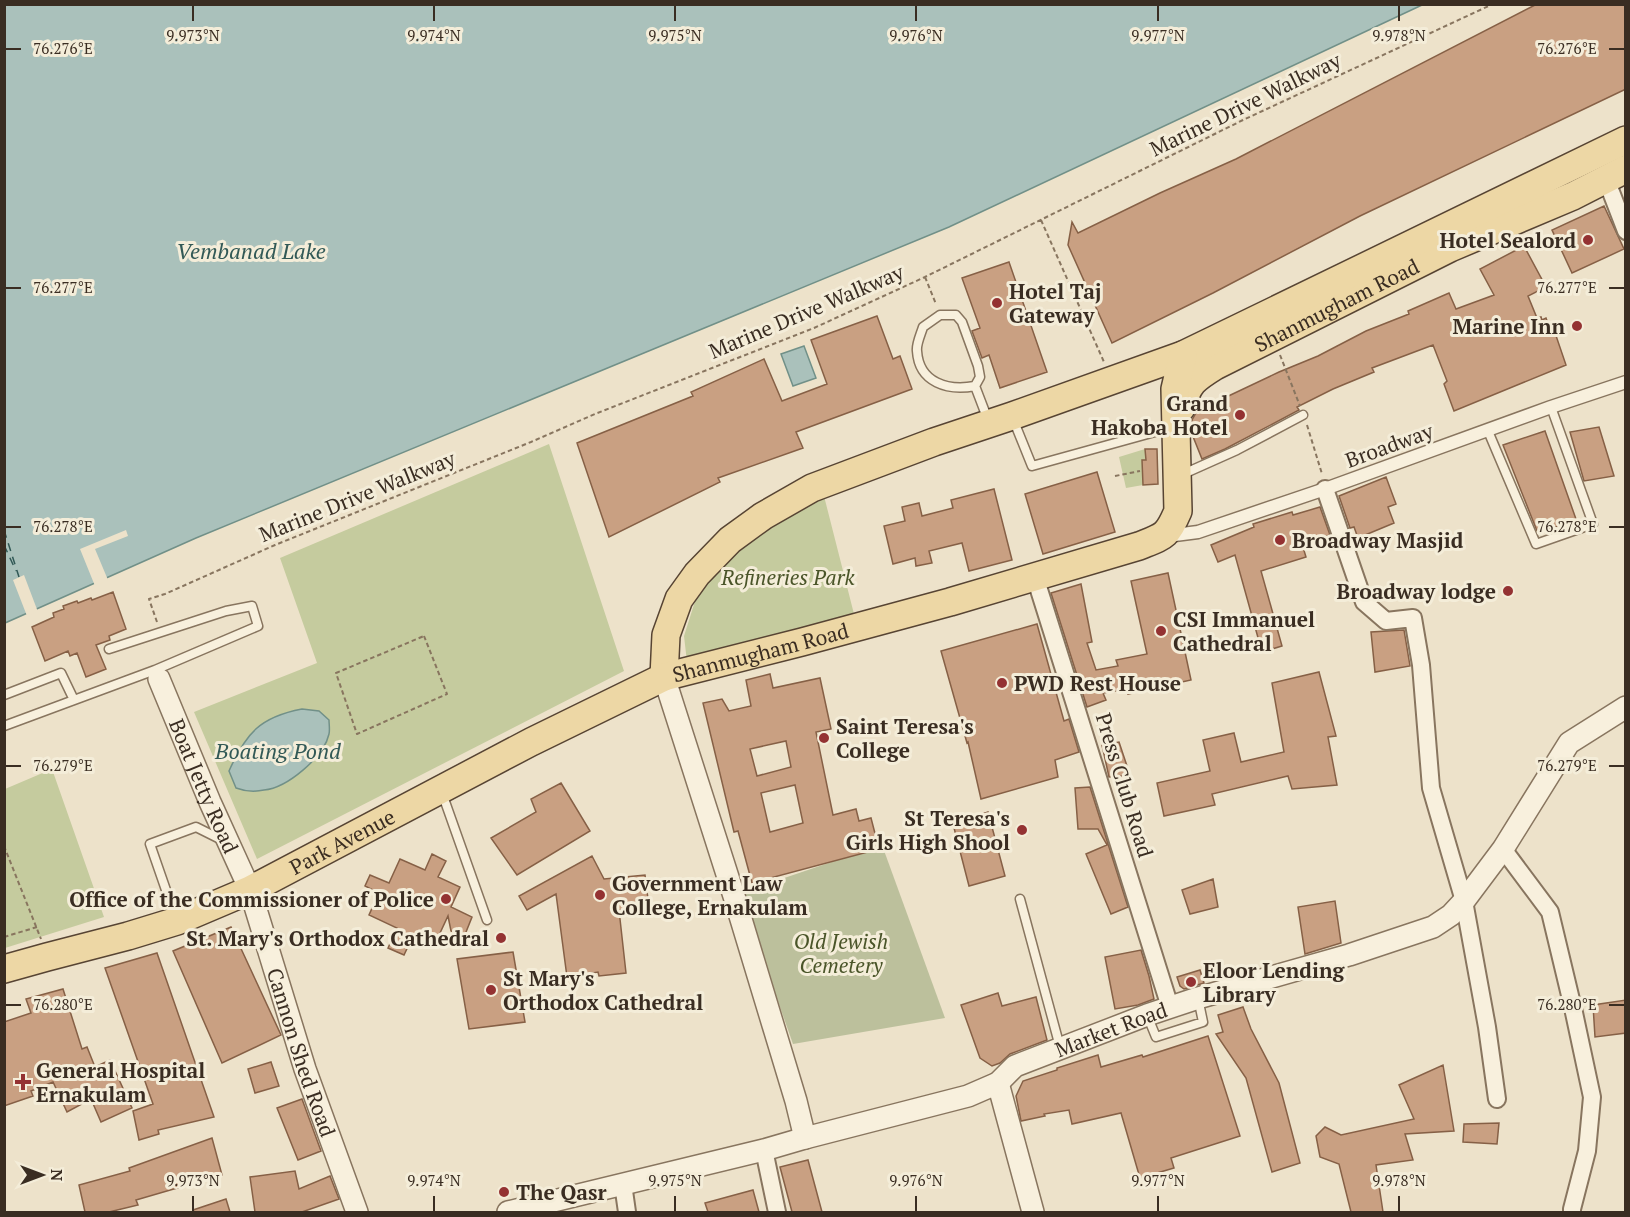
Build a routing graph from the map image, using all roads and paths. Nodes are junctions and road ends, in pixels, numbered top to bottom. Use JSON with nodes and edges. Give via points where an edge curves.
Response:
{"nodes":[{"id":1,"x":1492,"y":4,"type":"edge"},
{"id":2,"x":1626,"y":140,"type":"edge"},
{"id":3,"x":1616,"y":174,"type":"edge"},
{"id":4,"x":1567,"y":184,"type":"junction"},
{"id":5,"x":1041,"y":220,"type":"junction"},
{"id":6,"x":1626,"y":231,"type":"edge"},
{"id":7,"x":925,"y":277,"type":"junction"},
{"id":8,"x":940,"y":315,"type":"junction"},
{"id":9,"x":1189,"y":367,"type":"junction"},
{"id":10,"x":1112,"y":381,"type":"junction"},
{"id":11,"x":1626,"y":382,"type":"edge"},
{"id":12,"x":975,"y":386,"type":"junction"},
{"id":13,"x":1551,"y":407,"type":"junction"},
{"id":14,"x":1303,"y":415,"type":"dead end"},
{"id":15,"x":1000,"y":420,"type":"junction"},
{"id":16,"x":1176,"y":426,"type":"junction"},
{"id":17,"x":1488,"y":431,"type":"junction"},
{"id":18,"x":1140,"y":471,"type":"dead end"},
{"id":19,"x":1115,"y":476,"type":"dead end"},
{"id":20,"x":1178,"y":476,"type":"junction"},
{"id":21,"x":1325,"y":489,"type":"junction"},
{"id":22,"x":1163,"y":537,"type":"junction"},
{"id":23,"x":1035,"y":577,"type":"junction"},
{"id":24,"x":160,"y":632,"type":"junction"},
{"id":25,"x":109,"y":649,"type":"dead end"},
{"id":26,"x":157,"y":674,"type":"junction"},
{"id":27,"x":664,"y":677,"type":"junction"},
{"id":28,"x":447,"y":694,"type":"joint"},
{"id":29,"x":4,"y":695,"type":"edge"},
{"id":30,"x":74,"y":700,"type":"junction"},
{"id":31,"x":1626,"y":707,"type":"edge"},
{"id":32,"x":4,"y":726,"type":"edge"},
{"id":33,"x":440,"y":790,"type":"junction"},
{"id":34,"x":228,"y":843,"type":"junction"},
{"id":35,"x":4,"y":846,"type":"edge"},
{"id":36,"x":1503,"y":849,"type":"junction"},
{"id":37,"x":250,"y":890,"type":"junction"},
{"id":38,"x":1020,"y":899,"type":"dead end"},
{"id":39,"x":1464,"y":901,"type":"junction"},
{"id":40,"x":487,"y":920,"type":"dead end"},
{"id":41,"x":177,"y":921,"type":"junction"},
{"id":42,"x":37,"y":927,"type":"junction"},
{"id":43,"x":4,"y":938,"type":"edge"},
{"id":44,"x":46,"y":957,"type":"junction"},
{"id":45,"x":4,"y":969,"type":"edge"},
{"id":46,"x":1198,"y":998,"type":"junction"},
{"id":47,"x":1170,"y":1007,"type":"junction"},
{"id":48,"x":1147,"y":1015,"type":"junction"},
{"id":49,"x":1060,"y":1048,"type":"junction"},
{"id":50,"x":998,"y":1083,"type":"junction"},
{"id":51,"x":1497,"y":1099,"type":"dead end"},
{"id":52,"x":805,"y":1138,"type":"junction"},
{"id":53,"x":764,"y":1150,"type":"junction"},
{"id":54,"x":623,"y":1184,"type":"junction"},
{"id":55,"x":357,"y":1212,"type":"edge"},
{"id":56,"x":508,"y":1212,"type":"edge"},
{"id":57,"x":627,"y":1212,"type":"edge"},
{"id":58,"x":777,"y":1212,"type":"edge"},
{"id":59,"x":1033,"y":1212,"type":"edge"},
{"id":60,"x":1572,"y":1212,"type":"edge"}],
"edges":[{"from":1,"to":5,"type":"path","name":"Marine Drive Walkway"},
{"from":2,"to":4,"type":"main road","name":"Shanmugham Road"},
{"from":3,"to":4,"type":"main road","name":"Shanmugham Road"},
{"from":3,"to":6,"type":"street"},
{"from":4,"to":9,"type":"main road","name":"Shanmugham Road"},
{"from":5,"to":7,"type":"path","name":"Marine Drive Walkway"},
{"from":5,"to":10,"type":"path"},
{"from":7,"to":8,"type":"path"},
{"from":7,"to":24,"type":"path","name":"Marine Drive Walkway","via":[[814,328],[595,414],[149,599]]},
{"from":8,"to":12,"type":"lane","via":[[956,315],[962,322],[978,366],[980,377]]},
{"from":8,"to":12,"type":"lane","via":[[923,327],[916,349],[921,366],[931,380],[946,387]]},
{"from":9,"to":10,"type":"main road","name":"Shanmugham Road"},
{"from":9,"to":16,"type":"main road","via":[[1175,389]]},
{"from":10,"to":15,"type":"main road","name":"Shanmugham Road"},
{"from":11,"to":13,"type":"street","name":"Broadway"},
{"from":12,"to":15,"type":"lane"},
{"from":13,"to":17,"type":"street","name":"Broadway"},
{"from":13,"to":17,"type":"lane","via":[[1593,524],[1536,544]]},
{"from":14,"to":20,"type":"lane"},
{"from":15,"to":16,"type":"lane","via":[[1032,466]]},
{"from":15,"to":27,"type":"main road","name":"Shanmugham Road","via":[[812,488],[730,540],[679,599],[666,635]]},
{"from":16,"to":20,"type":"main road"},
{"from":17,"to":21,"type":"street","name":"Broadway"},
{"from":18,"to":19,"type":"path"},
{"from":20,"to":22,"type":"main road","via":[[1178,511]]},
{"from":21,"to":22,"type":"street","name":"Broadway","via":[[1198,532]]},
{"from":21,"to":39,"type":"street","via":[[1364,602],[1386,621],[1413,618],[1431,788]]},
{"from":22,"to":23,"type":"main road","name":"Shanmugham Road"},
{"from":23,"to":27,"type":"main road","name":"Shanmugham Road"},
{"from":23,"to":47,"type":"street","name":"Press Club Road"},
{"from":24,"to":25,"type":"lane"},
{"from":24,"to":26,"type":"lane","via":[[252,606],[258,626]]},
{"from":26,"to":30,"type":"lane"},
{"from":26,"to":34,"type":"street","name":"Boat Jetty Road"},
{"from":27,"to":33,"type":"main road","name":"Park Avenue"},
{"from":27,"to":52,"type":"street"},
{"from":28,"to":28,"type":"path","via":[[424,636],[336,673],[357,734]]},
{"from":29,"to":30,"type":"lane","via":[[61,673]]},
{"from":30,"to":32,"type":"lane"},
{"from":31,"to":36,"type":"street","name":"Market Road","via":[[1569,743]]},
{"from":33,"to":37,"type":"main road","name":"Park Avenue"},
{"from":33,"to":40,"type":"lane"},
{"from":34,"to":37,"type":"street","name":"Boat Jetty Road"},
{"from":34,"to":41,"type":"lane","via":[[196,827],[150,844]]},
{"from":35,"to":42,"type":"path"},
{"from":36,"to":39,"type":"street","name":"Market Road"},
{"from":36,"to":60,"type":"street","via":[[1550,912],[1592,1097],[1587,1151]]},
{"from":37,"to":41,"type":"main road","name":"Park Avenue"},
{"from":37,"to":55,"type":"street","name":"Cannon Shed Road","via":[[305,1069]]},
{"from":38,"to":49,"type":"lane"},
{"from":39,"to":46,"type":"street","name":"Market Road","via":[[1433,927]]},
{"from":39,"to":51,"type":"street"},
{"from":41,"to":44,"type":"main road","name":"Park Avenue"},
{"from":42,"to":43,"type":"path"},
{"from":42,"to":44,"type":"path"},
{"from":44,"to":45,"type":"main road","name":"Park Avenue"},
{"from":46,"to":47,"type":"street","name":"Market Road"},
{"from":46,"to":48,"type":"lane","via":[[1203,1022],[1156,1037]]},
{"from":47,"to":48,"type":"street","name":"Market Road"},
{"from":48,"to":49,"type":"street","name":"Market Road"},
{"from":49,"to":50,"type":"street","name":"Market Road","via":[[1015,1066]]},
{"from":50,"to":52,"type":"street","name":"Market Road","via":[[968,1096]]},
{"from":50,"to":59,"type":"street"},
{"from":52,"to":53,"type":"street","name":"Market Road"},
{"from":53,"to":54,"type":"street","name":"Market Road"},
{"from":53,"to":58,"type":"street"},
{"from":54,"to":56,"type":"street","name":"Market Road"},
{"from":54,"to":57,"type":"street"}]}
